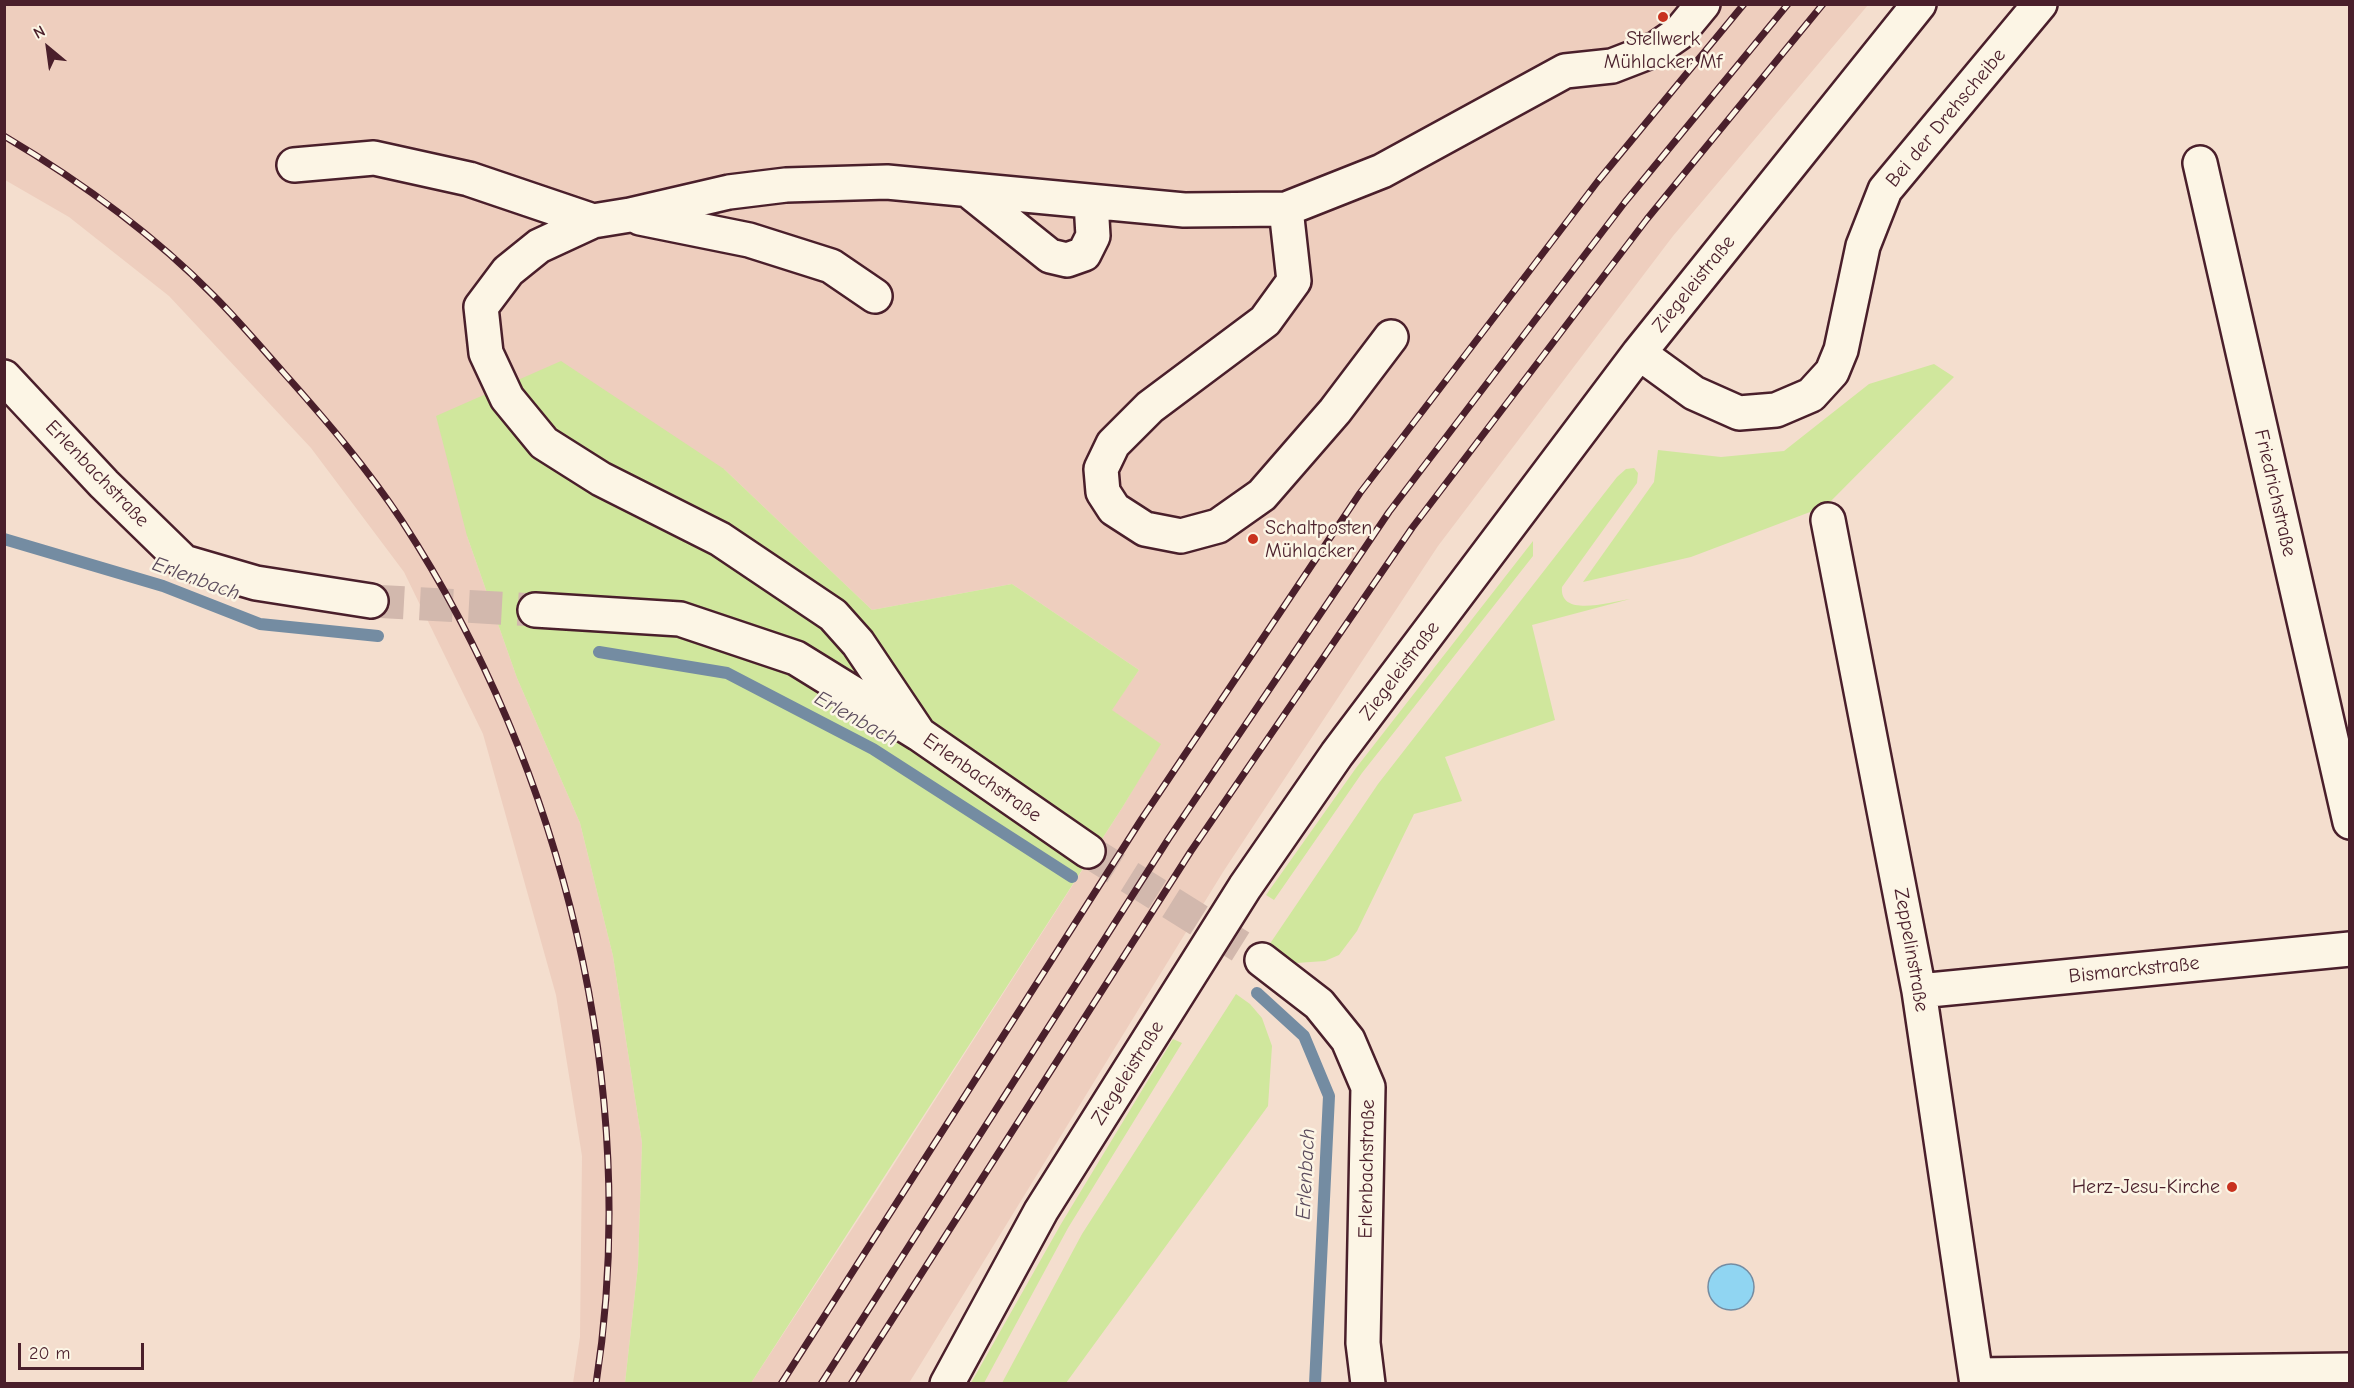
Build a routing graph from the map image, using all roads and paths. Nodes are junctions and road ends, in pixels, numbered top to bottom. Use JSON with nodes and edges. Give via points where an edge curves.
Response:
{"nodes":[{"id":1,"x":1703,"y":4,"type":"edge"},
{"id":2,"x":1919,"y":4,"type":"edge"},
{"id":3,"x":2040,"y":4,"type":"edge"},
{"id":4,"x":2200,"y":164,"type":"dead end"},
{"id":5,"x":294,"y":165,"type":"dead end"},
{"id":6,"x":969,"y":191,"type":"junction"},
{"id":7,"x":1091,"y":202,"type":"junction"},
{"id":8,"x":1286,"y":209,"type":"junction"},
{"id":9,"x":630,"y":216,"type":"junction"},
{"id":10,"x":593,"y":221,"type":"junction"},
{"id":11,"x":875,"y":296,"type":"dead end"},
{"id":12,"x":1391,"y":337,"type":"dead end"},
{"id":13,"x":1639,"y":352,"type":"junction"},
{"id":14,"x":4,"y":377,"type":"edge"},
{"id":15,"x":1827,"y":520,"type":"dead end"},
{"id":16,"x":370,"y":601,"type":"tunnel mouth"},
{"id":17,"x":535,"y":610,"type":"tunnel mouth"},
{"id":18,"x":919,"y":734,"type":"junction"},
{"id":19,"x":2349,"y":822,"type":"edge"},
{"id":20,"x":1088,"y":852,"type":"tunnel mouth"},
{"id":21,"x":2349,"y":949,"type":"edge"},
{"id":22,"x":1262,"y":960,"type":"tunnel mouth"},
{"id":23,"x":1919,"y":991,"type":"junction"},
{"id":24,"x":2349,"y":1370,"type":"edge"},
{"id":25,"x":1977,"y":1379,"type":"edge"},
{"id":26,"x":947,"y":1383,"type":"edge"},
{"id":27,"x":1368,"y":1383,"type":"edge"}],
"edges":[{"from":1,"to":8,"type":"street","via":[[1678,33],[1656,49],[1612,66],[1565,71],[1382,171]]},
{"from":2,"to":13,"type":"street","name":"Ziegeleistraße"},
{"from":3,"to":13,"type":"street","name":"Bei der Drehscheibe","via":[[1885,190],[1863,246],[1841,350],[1832,372],[1811,395],[1776,410],[1739,413],[1694,393]]},
{"from":4,"to":19,"type":"street","name":"Friedrichstraße"},
{"from":5,"to":10,"type":"street","via":[[374,158],[469,179]]},
{"from":6,"to":7,"type":"street"},
{"from":6,"to":7,"type":"street","via":[[1050,256],[1067,260],[1084,254],[1093,237]]},
{"from":6,"to":9,"type":"street","via":[[887,182],[786,185],[729,192]]},
{"from":7,"to":8,"type":"street","via":[[1184,210]]},
{"from":8,"to":12,"type":"street","via":[[1294,280],[1265,321],[1150,407],[1113,444],[1101,469],[1102,492],[1114,509],[1145,529],[1181,536],[1218,526],[1262,495],[1335,411]]},
{"from":9,"to":10,"type":"street"},
{"from":9,"to":11,"type":"street","via":[[749,240],[831,266]]},
{"from":10,"to":18,"type":"street","via":[[538,246],[508,271],[481,306],[486,353],[507,398],[544,443],[601,479],[720,539],[833,615],[858,643]]},
{"from":13,"to":26,"type":"street","name":"Ziegeleistraße","via":[[1337,754],[1245,887],[1041,1211]]},
{"from":14,"to":16,"type":"street","name":"Erlenbachstraße","via":[[184,562],[256,583]]},
{"from":15,"to":23,"type":"street","name":"Zeppelinstraße"},
{"from":17,"to":18,"type":"street","name":"Erlenbachstraße","via":[[680,620],[796,658]]},
{"from":18,"to":20,"type":"street","name":"Erlenbachstraße"},
{"from":21,"to":23,"type":"street","name":"Bismarckstraße"},
{"from":22,"to":27,"type":"street","name":"Erlenbachstraße","via":[[1318,1005],[1348,1040],[1368,1087],[1363,1343]]},
{"from":23,"to":25,"type":"street","name":"Zeppelinstraße"},
{"from":24,"to":25,"type":"street"}]}
